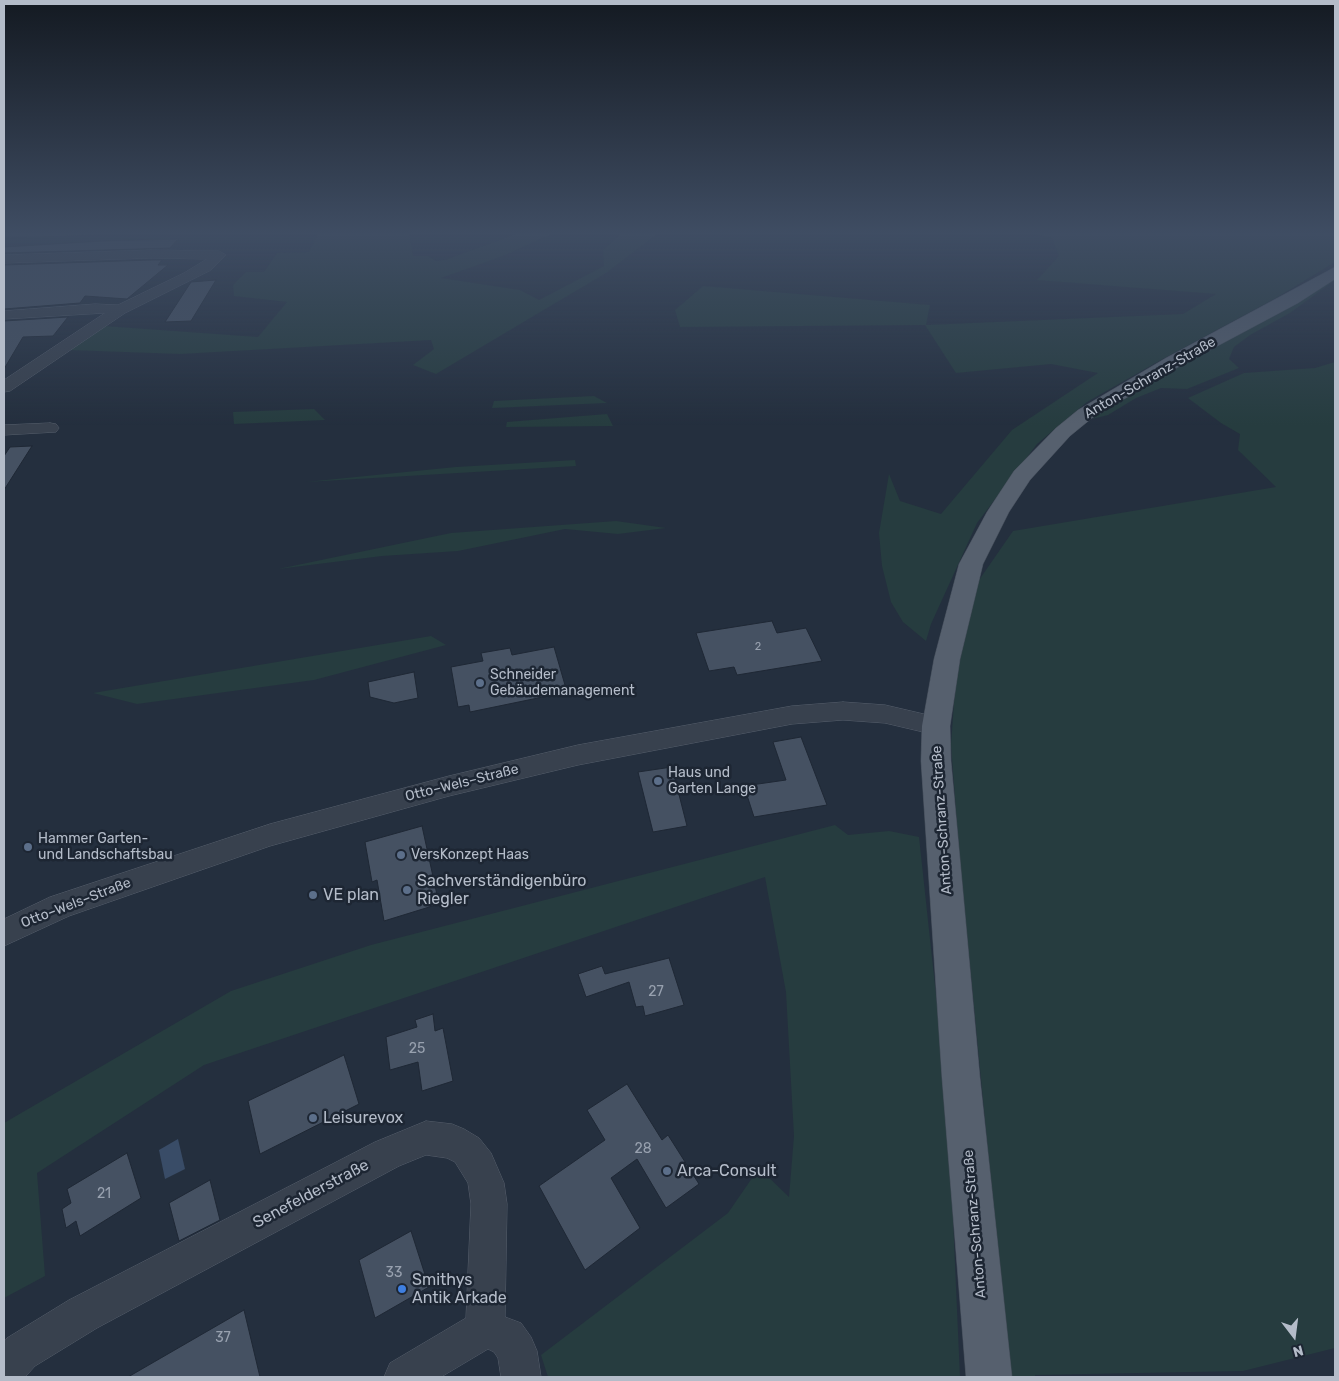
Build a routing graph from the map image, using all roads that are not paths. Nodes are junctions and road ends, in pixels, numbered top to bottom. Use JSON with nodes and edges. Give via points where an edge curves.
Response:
{"nodes":[{"id":1,"x":148,"y":296,"type":"edge"},
{"id":2,"x":1296,"y":296,"type":"edge"},
{"id":3,"x":120,"y":310,"type":"junction"},
{"id":4,"x":4,"y":315,"type":"edge"},
{"id":5,"x":4,"y":387,"type":"edge"},
{"id":6,"x":50,"y":428,"type":"dead end"},
{"id":7,"x":4,"y":430,"type":"edge"},
{"id":8,"x":936,"y":726,"type":"junction"},
{"id":9,"x":4,"y":933,"type":"edge"},
{"id":10,"x":485,"y":1329,"type":"junction"},
{"id":11,"x":4,"y":1371,"type":"edge"},
{"id":12,"x":404,"y":1377,"type":"edge"},
{"id":13,"x":521,"y":1377,"type":"edge"},
{"id":14,"x":989,"y":1377,"type":"edge"}],
"edges":[{"from":1,"to":3,"type":"street"},
{"from":2,"to":8,"type":"main road","name":"Anton-Schranz-Straße","via":[[1173,362],[1085,414],[1063,432],[1022,476],[998,512],[971,564],[947,659]]},
{"from":3,"to":4,"type":"street","via":[[95,308]]},
{"from":3,"to":5,"type":"street"},
{"from":6,"to":7,"type":"street"},
{"from":8,"to":9,"type":"street","name":"Otto–Wels–Straße","via":[[885,714],[843,711],[792,716],[578,755],[441,788],[270,835],[60,906]]},
{"from":8,"to":14,"type":"main road","name":"Anton-Schranz-Straße","via":[[938,797]]},
{"from":10,"to":11,"type":"street","name":"Senefelderstraße","via":[[489,1204],[486,1183],[479,1165],[467,1150],[452,1141],[426,1138],[386,1154],[83,1314],[21,1352]]},
{"from":10,"to":12,"type":"street"},
{"from":10,"to":13,"type":"street","via":[[507,1337],[516,1351]]}]}
